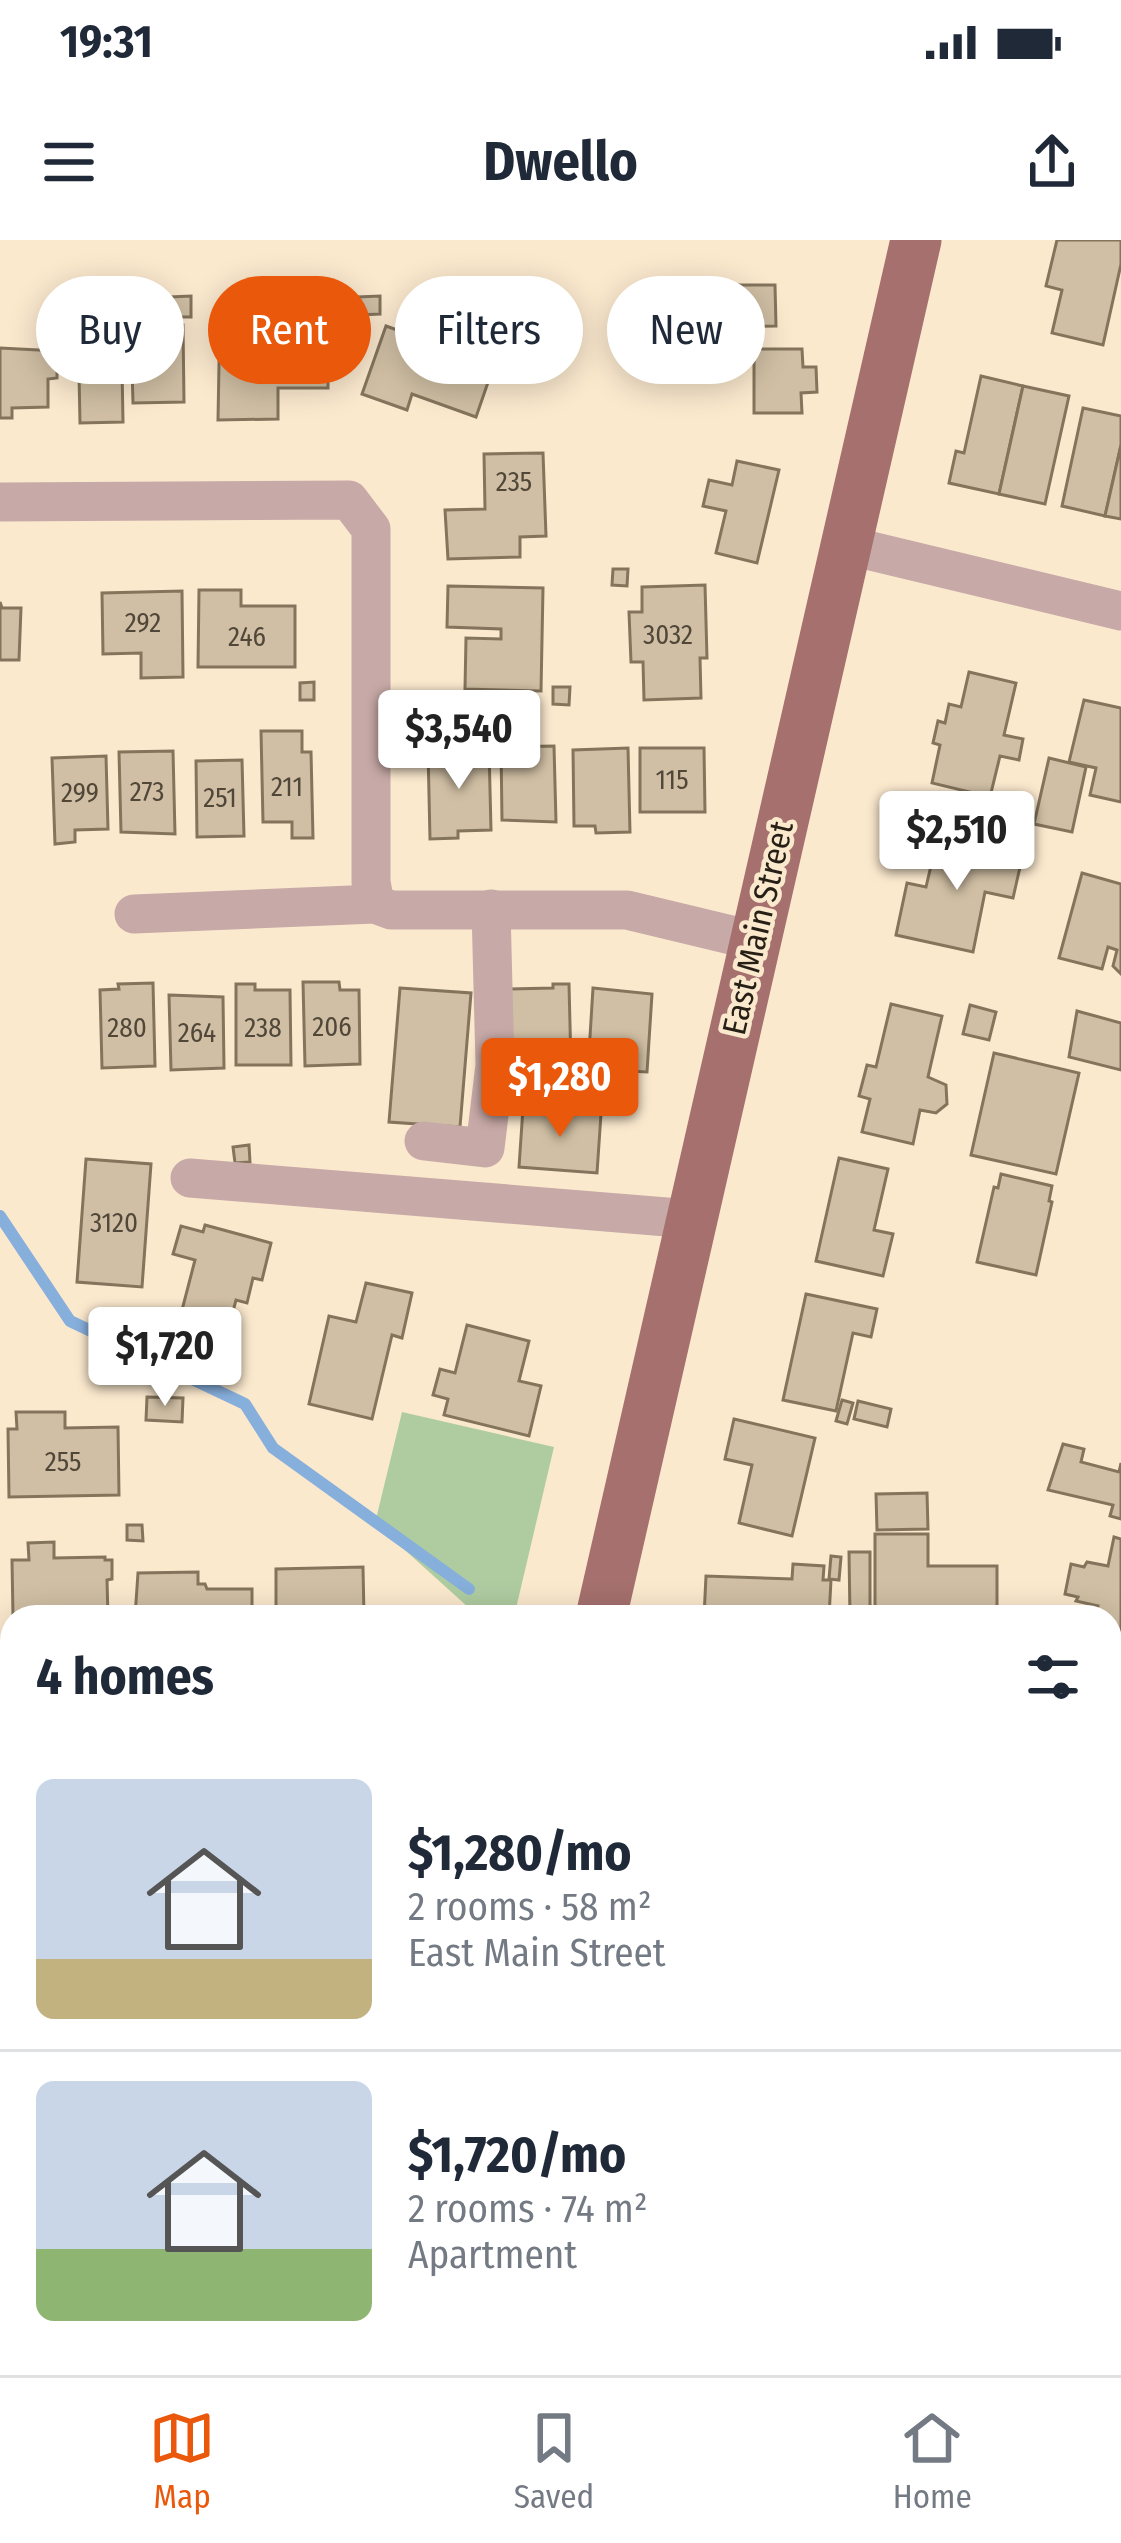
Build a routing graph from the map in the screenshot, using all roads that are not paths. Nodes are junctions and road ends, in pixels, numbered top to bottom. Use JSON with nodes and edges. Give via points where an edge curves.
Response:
{"nodes":[{"id":1,"x":916,"y":240,"type":"edge"},
{"id":2,"x":0,"y":502,"type":"edge"},
{"id":3,"x":846,"y":545,"type":"junction"},
{"id":4,"x":1121,"y":611,"type":"edge"},
{"id":5,"x":375,"y":904,"type":"junction"},
{"id":6,"x":491,"y":909,"type":"junction"},
{"id":7,"x":134,"y":914,"type":"dead end"},
{"id":8,"x":756,"y":941,"type":"junction"},
{"id":9,"x":424,"y":1142,"type":"dead end"},
{"id":10,"x":190,"y":1178,"type":"dead end"},
{"id":11,"x":691,"y":1219,"type":"junction"},
{"id":12,"x":604,"y":1605,"type":"edge"}],
"edges":[{"from":1,"to":3,"type":"main road","name":"East Main Street"},
{"from":2,"to":5,"type":"street","via":[[349,500],[363,513],[371,529]]},
{"from":3,"to":4,"type":"street"},
{"from":3,"to":8,"type":"main road","name":"East Main Street"},
{"from":5,"to":6,"type":"street"},
{"from":5,"to":7,"type":"street"},
{"from":6,"to":8,"type":"street","via":[[627,910]]},
{"from":6,"to":9,"type":"street","via":[[495,1065],[485,1148]]},
{"from":8,"to":11,"type":"main road","name":"East Main Street"},
{"from":10,"to":11,"type":"street"},
{"from":11,"to":12,"type":"main road","name":"East Main Street"}]}
